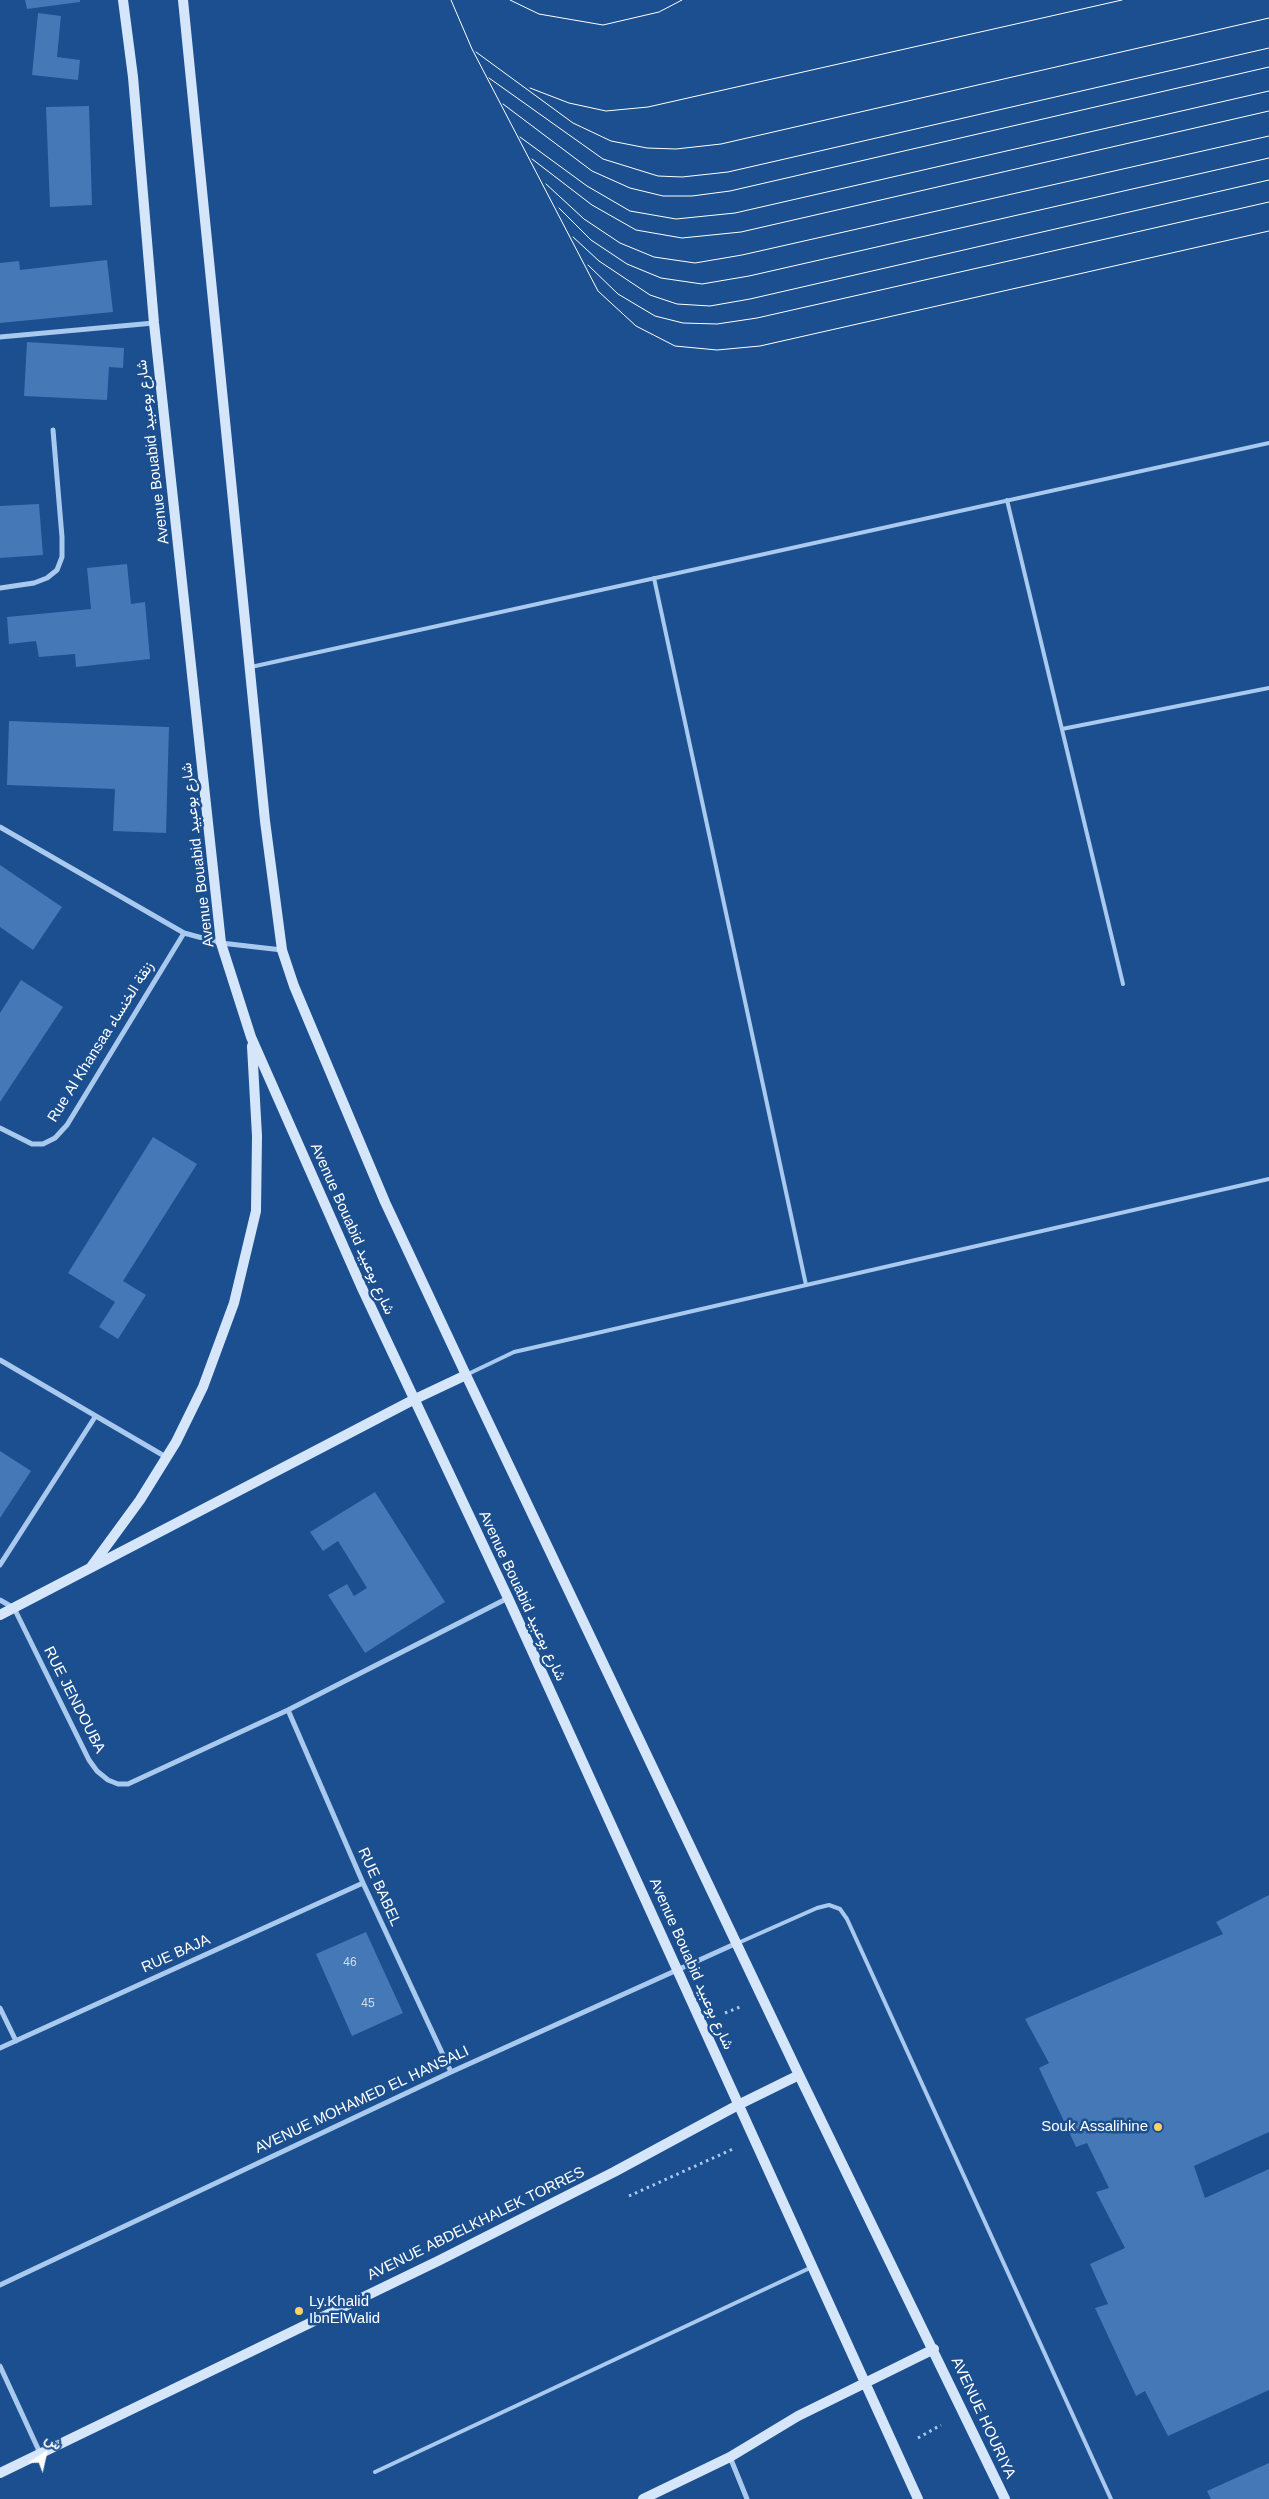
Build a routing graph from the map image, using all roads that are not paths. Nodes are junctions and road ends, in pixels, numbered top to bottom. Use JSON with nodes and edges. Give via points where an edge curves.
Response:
{"nodes":[{"id":1,"x":123,"y":0,"type":"edge"},
{"id":2,"x":183,"y":0,"type":"edge"},
{"id":3,"x":154,"y":323,"type":"junction"},
{"id":4,"x":0,"y":337,"type":"edge"},
{"id":5,"x":53,"y":430,"type":"dead end"},
{"id":6,"x":1269,"y":443,"type":"edge"},
{"id":7,"x":1007,"y":500,"type":"junction"},
{"id":8,"x":654,"y":578,"type":"junction"},
{"id":9,"x":0,"y":588,"type":"edge"},
{"id":10,"x":251,"y":667,"type":"junction"},
{"id":11,"x":1269,"y":688,"type":"edge"},
{"id":12,"x":1062,"y":729,"type":"junction"},
{"id":13,"x":0,"y":827,"type":"edge"},
{"id":14,"x":184,"y":933,"type":"junction"},
{"id":15,"x":221,"y":943,"type":"junction"},
{"id":16,"x":282,"y":950,"type":"junction"},
{"id":17,"x":1123,"y":984,"type":"dead end"},
{"id":18,"x":251,"y":1037,"type":"junction"},
{"id":19,"x":0,"y":1128,"type":"edge"},
{"id":20,"x":1269,"y":1180,"type":"edge"},
{"id":21,"x":806,"y":1285,"type":"junction"},
{"id":22,"x":0,"y":1360,"type":"edge"},
{"id":23,"x":466,"y":1375,"type":"junction"},
{"id":24,"x":413,"y":1400,"type":"junction"},
{"id":25,"x":95,"y":1417,"type":"junction"},
{"id":26,"x":166,"y":1457,"type":"junction"},
{"id":27,"x":0,"y":1565,"type":"edge"},
{"id":28,"x":91,"y":1567,"type":"junction"},
{"id":29,"x":508,"y":1598,"type":"junction"},
{"id":30,"x":0,"y":1600,"type":"edge"},
{"id":31,"x":14,"y":1608,"type":"junction"},
{"id":32,"x":0,"y":1615,"type":"edge"},
{"id":33,"x":288,"y":1710,"type":"junction"},
{"id":34,"x":363,"y":1883,"type":"junction"},
{"id":35,"x":738,"y":1943,"type":"junction"},
{"id":36,"x":678,"y":1970,"type":"junction"},
{"id":37,"x":0,"y":2008,"type":"edge"},
{"id":38,"x":16,"y":2041,"type":"junction"},
{"id":39,"x":0,"y":2048,"type":"edge"},
{"id":40,"x":451,"y":2072,"type":"junction"},
{"id":41,"x":799,"y":2075,"type":"junction"},
{"id":42,"x":738,"y":2105,"type":"junction"},
{"id":43,"x":813,"y":2266,"type":"junction"},
{"id":44,"x":0,"y":2285,"type":"edge"},
{"id":45,"x":934,"y":2349,"type":"junction"},
{"id":46,"x":0,"y":2366,"type":"edge"},
{"id":47,"x":864,"y":2383,"type":"junction"},
{"id":48,"x":40,"y":2453,"type":"junction"},
{"id":49,"x":730,"y":2457,"type":"junction"},
{"id":50,"x":375,"y":2472,"type":"dead end"},
{"id":51,"x":0,"y":2473,"type":"edge"},
{"id":52,"x":642,"y":2499,"type":"edge"},
{"id":53,"x":747,"y":2499,"type":"edge"},
{"id":54,"x":918,"y":2499,"type":"edge"},
{"id":55,"x":1005,"y":2499,"type":"edge"},
{"id":56,"x":1111,"y":2499,"type":"edge"}],
"edges":[{"from":1,"to":3,"type":"street","name":"Avenue Bouabid شارع بوعبيد","via":[[133,76]]},
{"from":2,"to":10,"type":"street"},
{"from":3,"to":4,"type":"street"},
{"from":3,"to":15,"type":"street","name":"Avenue Bouabid شارع بوعبيد"},
{"from":5,"to":9,"type":"street","via":[[62,557],[56,570],[47,578]]},
{"from":6,"to":7,"type":"lane"},
{"from":7,"to":8,"type":"lane"},
{"from":7,"to":12,"type":"lane"},
{"from":8,"to":10,"type":"lane"},
{"from":8,"to":21,"type":"lane"},
{"from":10,"to":16,"type":"street","via":[[265,821]]},
{"from":11,"to":12,"type":"lane"},
{"from":12,"to":17,"type":"lane"},
{"from":13,"to":14,"type":"street"},
{"from":14,"to":15,"type":"street"},
{"from":14,"to":19,"type":"street","name":"Rue Al Khansaa زنقة الخنساء","via":[[55,1138],[43,1144],[32,1144]]},
{"from":15,"to":16,"type":"street"},
{"from":15,"to":18,"type":"street","name":"Avenue Bouabid شارع بوعبيد"},
{"from":16,"to":23,"type":"street","via":[[321,1054],[385,1202]]},
{"from":18,"to":24,"type":"street","name":"Avenue Bouabid شارع بوعبيد"},
{"from":18,"to":26,"type":"street","via":[[257,1136],[256,1211],[234,1302],[203,1387]]},
{"from":20,"to":21,"type":"lane"},
{"from":21,"to":23,"type":"lane","via":[[514,1352]]},
{"from":22,"to":25,"type":"street"},
{"from":23,"to":24,"type":"street"},
{"from":23,"to":35,"type":"street"},
{"from":24,"to":28,"type":"street"},
{"from":24,"to":29,"type":"street","name":"Avenue Bouabid شارع بوعبيد"},
{"from":25,"to":26,"type":"street"},
{"from":25,"to":27,"type":"street"},
{"from":26,"to":28,"type":"street","via":[[140,1500]]},
{"from":28,"to":31,"type":"street"},
{"from":29,"to":33,"type":"street"},
{"from":29,"to":36,"type":"street","name":"Avenue Bouabid شارع بوعبيد"},
{"from":30,"to":31,"type":"street"},
{"from":31,"to":32,"type":"street"},
{"from":31,"to":33,"type":"street","name":"RUE JENDOUBA","via":[[89,1760],[96,1771],[118,1784],[128,1784]]},
{"from":33,"to":34,"type":"street","name":"RUE BABEL"},
{"from":34,"to":38,"type":"street","name":"RUE BAJA"},
{"from":34,"to":40,"type":"street","name":"RUE BABEL"},
{"from":35,"to":36,"type":"street","name":"AVENUE MOHAMED EL HANSALI"},
{"from":35,"to":41,"type":"street"},
{"from":35,"to":56,"type":"lane","via":[[817,1908],[829,1906],[840,1909],[847,1918]]},
{"from":36,"to":40,"type":"street","name":"AVENUE MOHAMED EL HANSALI"},
{"from":36,"to":42,"type":"street","name":"Avenue Bouabid شارع بوعبيد"},
{"from":37,"to":38,"type":"street"},
{"from":38,"to":39,"type":"street","name":"RUE BAJA"},
{"from":40,"to":44,"type":"street","name":"AVENUE MOHAMED EL HANSALI"},
{"from":41,"to":42,"type":"street","name":"AVENUE ABDELKHALEK TORRES"},
{"from":41,"to":45,"type":"street"},
{"from":42,"to":43,"type":"street","name":"Avenue Bouabid شارع بوعبيد"},
{"from":42,"to":48,"type":"street","name":"AVENUE ABDELKHALEK TORRES","via":[[614,2172],[446,2256]]},
{"from":43,"to":47,"type":"street","name":"Avenue Bouabid شارع بوعبيد"},
{"from":43,"to":50,"type":"lane"},
{"from":45,"to":47,"type":"street"},
{"from":45,"to":55,"type":"street","name":"AVENUE HOURIYA"},
{"from":46,"to":48,"type":"street"},
{"from":47,"to":49,"type":"street","via":[[798,2416]]},
{"from":47,"to":54,"type":"street"},
{"from":48,"to":51,"type":"street","name":"AVENUE ABDELKHALEK TORRES"},
{"from":49,"to":52,"type":"street"},
{"from":49,"to":53,"type":"street"}]}
